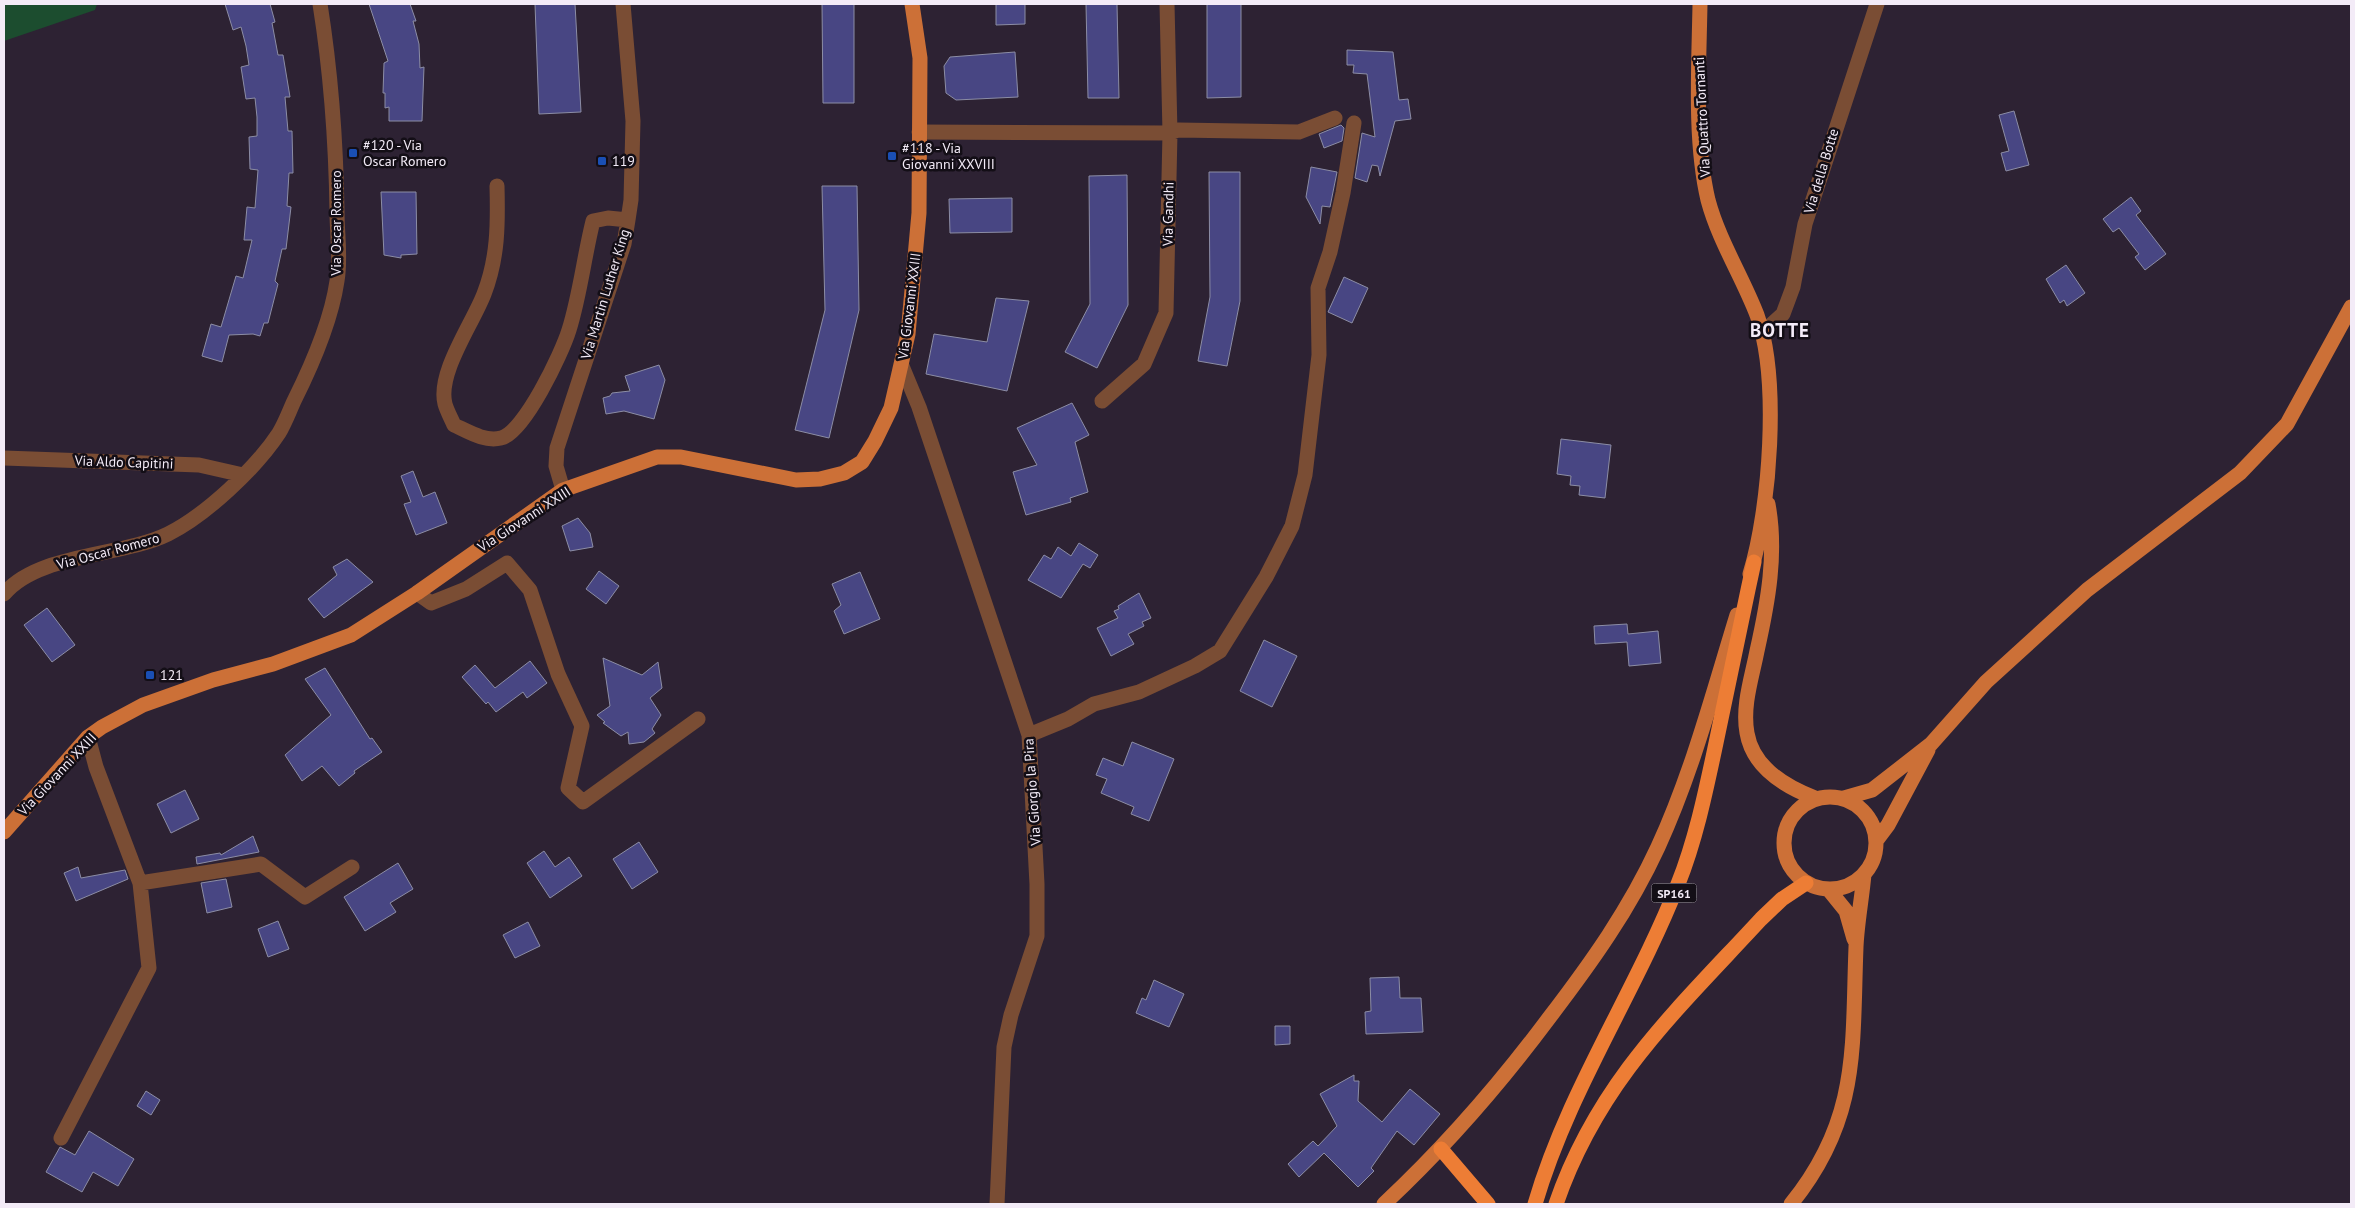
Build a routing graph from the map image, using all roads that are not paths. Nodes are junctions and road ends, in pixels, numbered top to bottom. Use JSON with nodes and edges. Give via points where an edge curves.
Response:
{"nodes":[{"id":1,"x":320,"y":4,"type":"edge"},
{"id":2,"x":623,"y":4,"type":"edge"},
{"id":3,"x":912,"y":4,"type":"edge"},
{"id":4,"x":1167,"y":4,"type":"edge"},
{"id":5,"x":1700,"y":4,"type":"edge"},
{"id":6,"x":1877,"y":4,"type":"edge"},
{"id":7,"x":1335,"y":118,"type":"dead end"},
{"id":8,"x":1354,"y":123,"type":"dead end"},
{"id":9,"x":919,"y":132,"type":"junction"},
{"id":10,"x":1170,"y":133,"type":"junction"},
{"id":11,"x":497,"y":186,"type":"dead end"},
{"id":12,"x":628,"y":220,"type":"junction"},
{"id":13,"x":2351,"y":307,"type":"edge"},
{"id":14,"x":1762,"y":333,"type":"junction"},
{"id":15,"x":902,"y":366,"type":"junction"},
{"id":16,"x":1102,"y":401,"type":"dead end"},
{"id":17,"x":4,"y":458,"type":"edge"},
{"id":18,"x":243,"y":475,"type":"junction"},
{"id":19,"x":563,"y":490,"type":"junction"},
{"id":20,"x":1765,"y":490,"type":"junction"},
{"id":21,"x":1754,"y":562,"type":"junction"},
{"id":22,"x":417,"y":593,"type":"junction"},
{"id":23,"x":4,"y":594,"type":"edge"},
{"id":24,"x":698,"y":719,"type":"dead end"},
{"id":25,"x":1029,"y":735,"type":"junction"},
{"id":26,"x":88,"y":737,"type":"junction"},
{"id":27,"x":1931,"y":744,"type":"junction"},
{"id":28,"x":1815,"y":798,"type":"junction"},
{"id":29,"x":1844,"y":798,"type":"junction"},
{"id":30,"x":4,"y":832,"type":"edge"},
{"id":31,"x":1876,"y":841,"type":"junction"},
{"id":32,"x":352,"y":867,"type":"dead end"},
{"id":33,"x":1864,"y":874,"type":"junction"},
{"id":34,"x":140,"y":883,"type":"junction"},
{"id":35,"x":1806,"y":883,"type":"junction"},
{"id":36,"x":1829,"y":890,"type":"junction"},
{"id":37,"x":1856,"y":946,"type":"junction"},
{"id":38,"x":61,"y":1138,"type":"dead end"},
{"id":39,"x":1441,"y":1149,"type":"junction"},
{"id":40,"x":997,"y":1204,"type":"edge"},
{"id":41,"x":1384,"y":1204,"type":"edge"},
{"id":42,"x":1488,"y":1204,"type":"edge"},
{"id":43,"x":1535,"y":1204,"type":"edge"},
{"id":44,"x":1556,"y":1204,"type":"edge"},
{"id":45,"x":1791,"y":1204,"type":"edge"}],
"edges":[{"from":1,"to":18,"type":"street","name":"Via Oscar Romero","via":[[336,144],[337,281],[316,357],[288,416],[279,432]]},
{"from":2,"to":12,"type":"street","name":"Via Martin Luther King","via":[[633,121]]},
{"from":3,"to":9,"type":"main road","name":"Via Giovanni XXIII","via":[[920,58]]},
{"from":4,"to":10,"type":"street","name":"Via Gandhi"},
{"from":5,"to":14,"type":"main road","name":"Via Quattro Tornanti","via":[[1702,155],[1708,200]]},
{"from":6,"to":14,"type":"street","name":"Via della Botte","via":[[1805,224],[1793,287],[1783,314]]},
{"from":7,"to":10,"type":"street","via":[[1300,132],[1178,130]]},
{"from":8,"to":25,"type":"street","via":[[1330,252],[1318,288],[1319,355],[1305,475],[1292,526],[1266,577],[1220,651],[1139,692],[1094,704]]},
{"from":9,"to":10,"type":"street"},
{"from":9,"to":15,"type":"main road","name":"Via Giovanni XXIII","via":[[919,213]]},
{"from":10,"to":16,"type":"street","name":"Via Gandhi","via":[[1166,313],[1144,364]]},
{"from":11,"to":12,"type":"street","via":[[498,241],[484,295],[458,346],[444,386],[445,403],[454,425],[488,440],[503,438],[517,429],[535,402],[569,331],[593,221],[608,218]]},
{"from":12,"to":19,"type":"street","name":"Via Martin Luther King","via":[[624,244],[557,448],[556,466]]},
{"from":13,"to":27,"type":"main road","via":[[2287,424],[2240,473],[2087,590],[1986,682]]},
{"from":14,"to":20,"type":"main road","name":"Via Quattro Tornanti","via":[[1770,396]]},
{"from":15,"to":19,"type":"main road","name":"Via Giovanni XXIII","via":[[891,408],[876,441],[862,462],[844,473],[796,480],[681,456],[657,457]]},
{"from":15,"to":25,"type":"street","name":"Via Giorgio la Pira","via":[[919,407]]},
{"from":17,"to":18,"type":"street","name":"Via Aldo Capitini","via":[[198,465]]},
{"from":18,"to":23,"type":"street","name":"Via Oscar Romero","via":[[217,501],[175,531],[136,546],[65,561],[21,579]]},
{"from":19,"to":22,"type":"main road","name":"Via Giovanni XXIII"},
{"from":20,"to":21,"type":"main road"},
{"from":20,"to":28,"type":"main road","via":[[1770,516],[1771,571],[1749,692],[1747,734],[1754,752],[1774,776]]},
{"from":21,"to":39,"type":"main road","via":[[1686,778],[1636,890],[1580,978],[1510,1069]]},
{"from":21,"to":43,"type":"highway","number":"SP161","via":[[1708,781],[1685,863],[1648,952],[1571,1105]]},
{"from":22,"to":24,"type":"street","via":[[431,603],[466,589],[507,563],[530,590],[558,674],[582,726],[568,788],[584,802]]},
{"from":22,"to":26,"type":"main road","name":"Via Giovanni XXIII","via":[[351,635],[143,705]]},
{"from":25,"to":40,"type":"street","name":"Via Giorgio la Pira","via":[[1037,936],[1004,1047]]},
{"from":26,"to":30,"type":"main road","name":"Via Giovanni XXIII"},
{"from":26,"to":34,"type":"street","via":[[96,767]]},
{"from":27,"to":29,"type":"main road","via":[[1872,790]]},
{"from":27,"to":31,"type":"main road","via":[[1888,825]]},
{"from":28,"to":29,"type":"main road"},
{"from":28,"to":35,"type":"main road","via":[[1795,811],[1786,825],[1783,841],[1785,858],[1793,872]]},
{"from":29,"to":31,"type":"main road","via":[[1867,814],[1874,827]]},
{"from":31,"to":33,"type":"main road","via":[[1873,859]]},
{"from":32,"to":34,"type":"street","via":[[306,897],[261,864]]},
{"from":33,"to":36,"type":"main road","via":[[1848,886]]},
{"from":33,"to":37,"type":"main road"},
{"from":34,"to":38,"type":"street","via":[[149,968]]},
{"from":35,"to":36,"type":"main road"},
{"from":35,"to":44,"type":"highway","via":[[1761,919],[1637,1055],[1586,1132]]},
{"from":36,"to":37,"type":"main road","via":[[1846,911]]},
{"from":37,"to":45,"type":"main road","via":[[1854,1039],[1846,1094],[1824,1153]]},
{"from":39,"to":41,"type":"main road"},
{"from":39,"to":42,"type":"highway"}]}
